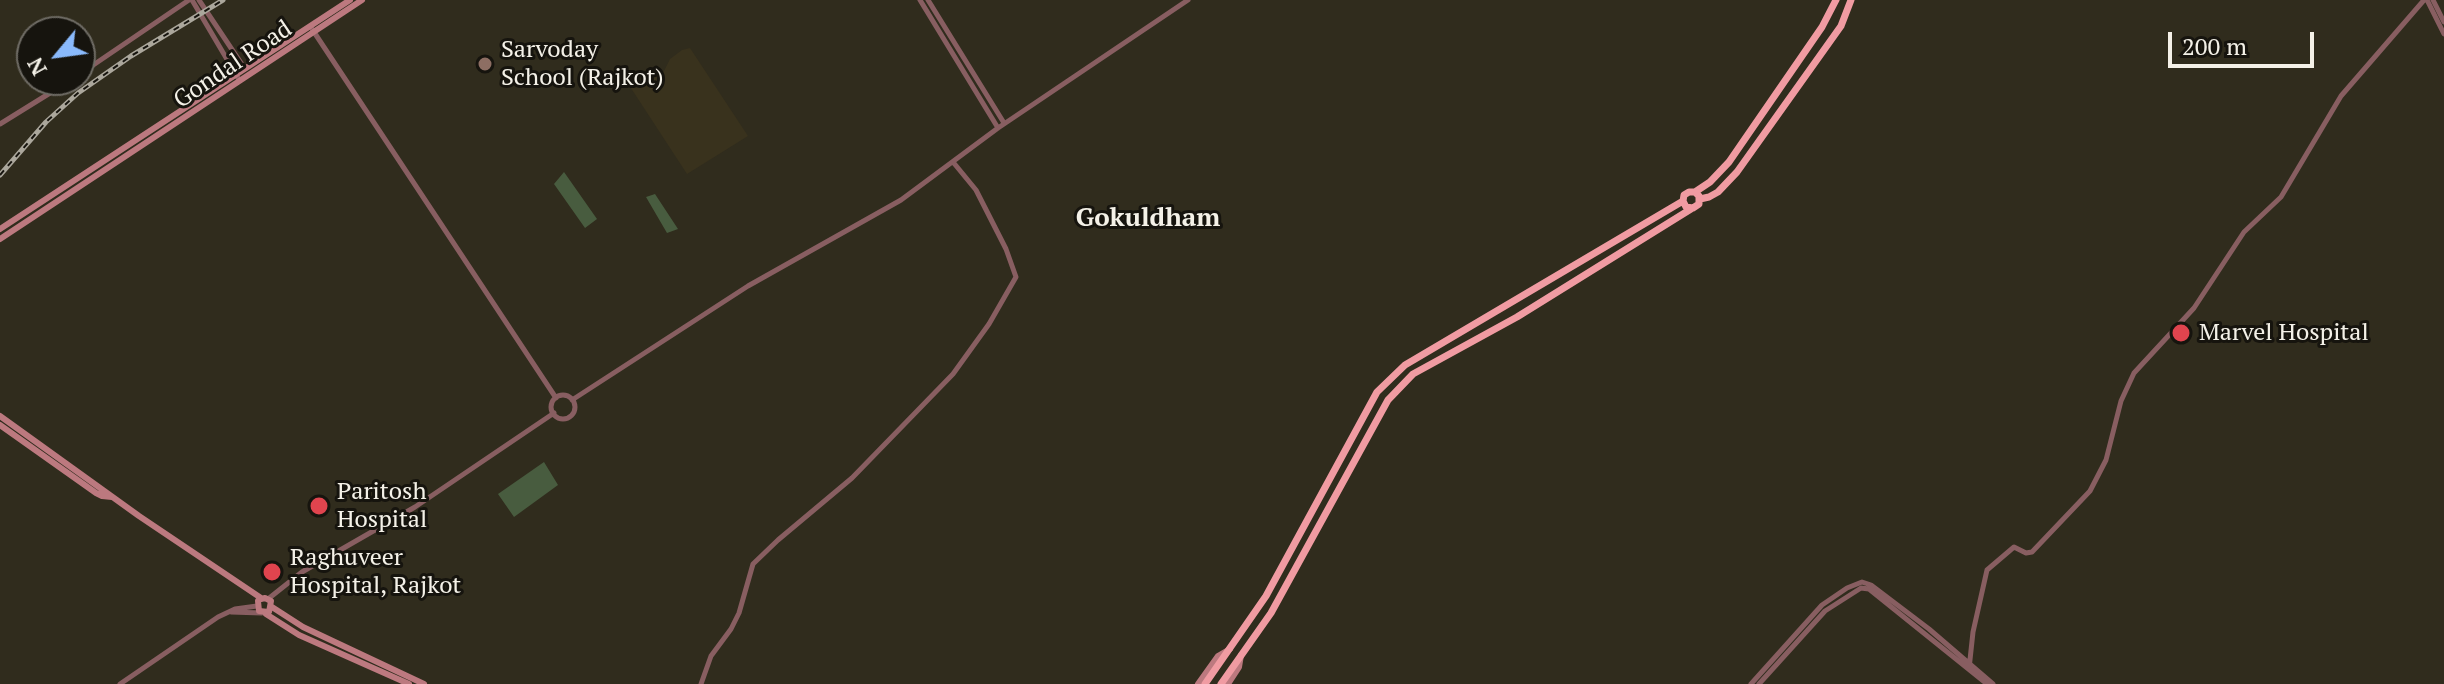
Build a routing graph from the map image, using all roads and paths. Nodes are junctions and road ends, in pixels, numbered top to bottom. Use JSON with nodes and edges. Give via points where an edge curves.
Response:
{"nodes":[{"id":1,"x":190,"y":0,"type":"edge"},
{"id":2,"x":199,"y":0,"type":"edge"},
{"id":3,"x":350,"y":0,"type":"edge"},
{"id":4,"x":362,"y":0,"type":"edge"},
{"id":5,"x":920,"y":0,"type":"edge"},
{"id":6,"x":928,"y":0,"type":"edge"},
{"id":7,"x":1188,"y":0,"type":"edge"},
{"id":8,"x":1836,"y":0,"type":"edge"},
{"id":9,"x":1851,"y":0,"type":"edge"},
{"id":10,"x":2426,"y":0,"type":"edge"},
{"id":11,"x":2433,"y":0,"type":"edge"},
{"id":12,"x":2444,"y":22,"type":"edge"},
{"id":13,"x":312,"y":28,"type":"junction"},
{"id":14,"x":2444,"y":34,"type":"edge"},
{"id":15,"x":96,"y":63,"type":"edge"},
{"id":16,"x":244,"y":68,"type":"junction"},
{"id":17,"x":235,"y":74,"type":"junction"},
{"id":18,"x":250,"y":76,"type":"junction"},
{"id":19,"x":241,"y":82,"type":"junction"},
{"id":20,"x":45,"y":96,"type":"edge"},
{"id":21,"x":1004,"y":123,"type":"junction"},
{"id":22,"x":0,"y":124,"type":"edge"},
{"id":23,"x":998,"y":128,"type":"junction"},
{"id":24,"x":953,"y":162,"type":"junction"},
{"id":25,"x":1697,"y":196,"type":"junction"},
{"id":26,"x":1683,"y":201,"type":"junction"},
{"id":27,"x":1691,"y":209,"type":"junction"},
{"id":28,"x":0,"y":229,"type":"edge"},
{"id":29,"x":0,"y":239,"type":"edge"},
{"id":30,"x":556,"y":398,"type":"junction"},
{"id":31,"x":572,"y":400,"type":"junction"},
{"id":32,"x":554,"y":413,"type":"junction"},
{"id":33,"x":0,"y":416,"type":"edge"},
{"id":34,"x":0,"y":425,"type":"edge"},
{"id":35,"x":1353,"y":439,"type":"junction"},
{"id":36,"x":1361,"y":452,"type":"junction"},
{"id":37,"x":1342,"y":459,"type":"junction"},
{"id":38,"x":1353,"y":467,"type":"junction"},
{"id":39,"x":101,"y":492,"type":"junction"},
{"id":40,"x":261,"y":601,"type":"junction"},
{"id":41,"x":272,"y":607,"type":"junction"},
{"id":42,"x":230,"y":612,"type":"junction"},
{"id":43,"x":264,"y":614,"type":"junction"},
{"id":44,"x":1230,"y":649,"type":"junction"},
{"id":45,"x":1241,"y":655,"type":"junction"},
{"id":46,"x":1969,"y":666,"type":"junction"},
{"id":47,"x":120,"y":684,"type":"edge"},
{"id":48,"x":409,"y":684,"type":"edge"},
{"id":49,"x":424,"y":684,"type":"edge"},
{"id":50,"x":701,"y":684,"type":"edge"},
{"id":51,"x":1198,"y":684,"type":"edge"},
{"id":52,"x":1205,"y":684,"type":"edge"},
{"id":53,"x":1221,"y":684,"type":"edge"},
{"id":54,"x":1228,"y":684,"type":"edge"},
{"id":55,"x":1751,"y":684,"type":"edge"},
{"id":56,"x":1759,"y":684,"type":"edge"},
{"id":57,"x":1990,"y":684,"type":"edge"}],
"edges":[{"from":1,"to":15,"type":"street"},
{"from":1,"to":17,"type":"street"},
{"from":2,"to":16,"type":"street"},
{"from":3,"to":13,"type":"main road","name":"Gondal Road"},
{"from":4,"to":13,"type":"main road","name":"Gondal Road"},
{"from":5,"to":23,"type":"street"},
{"from":6,"to":21,"type":"street"},
{"from":7,"to":21,"type":"street"},
{"from":8,"to":25,"type":"highway","via":[[1729,162]]},
{"from":9,"to":25,"type":"highway","via":[[1841,26],[1737,172],[1718,192]]},
{"from":10,"to":14,"type":"street"},
{"from":10,"to":46,"type":"street","via":[[2341,96],[2281,197],[2244,232],[2194,308],[2134,373],[2106,460],[2090,491],[2032,552],[2014,547],[1987,570]]},
{"from":11,"to":12,"type":"street"},
{"from":13,"to":16,"type":"main road","name":"Gondal Road"},
{"from":13,"to":18,"type":"main road","name":"Gondal Road"},
{"from":13,"to":30,"type":"street"},
{"from":16,"to":17,"type":"main road","name":"Gondal Road"},
{"from":16,"to":18,"type":"street"},
{"from":17,"to":19,"type":"street"},
{"from":17,"to":28,"type":"main road","name":"Gondal Road"},
{"from":18,"to":19,"type":"main road","name":"Gondal Road"},
{"from":19,"to":29,"type":"main road","name":"Gondal Road"},
{"from":20,"to":22,"type":"street"},
{"from":21,"to":23,"type":"street"},
{"from":23,"to":24,"type":"street"},
{"from":24,"to":31,"type":"street","via":[[901,200],[748,286]]},
{"from":24,"to":50,"type":"street","via":[[976,190],[1016,277],[953,374],[852,478],[753,564],[739,613],[711,656]]},
{"from":25,"to":26,"type":"highway","via":[[1686,193]]},
{"from":25,"to":27,"type":"highway","via":[[1698,206]]},
{"from":26,"to":27,"type":"highway"},
{"from":26,"to":35,"type":"highway","via":[[1405,365],[1377,392]]},
{"from":27,"to":36,"type":"highway","via":[[1517,317],[1413,374],[1388,400]]},
{"from":30,"to":31,"type":"street"},
{"from":30,"to":32,"type":"street"},
{"from":31,"to":32,"type":"street","via":[[571,416],[563,419]]},
{"from":32,"to":40,"type":"street","via":[[415,507]]},
{"from":33,"to":39,"type":"main road"},
{"from":34,"to":39,"type":"main road"},
{"from":35,"to":36,"type":"highway","via":[[1361,441]]},
{"from":35,"to":37,"type":"highway"},
{"from":36,"to":38,"type":"highway"},
{"from":37,"to":38,"type":"highway"},
{"from":37,"to":44,"type":"highway","via":[[1266,596]]},
{"from":38,"to":45,"type":"highway","via":[[1271,613]]},
{"from":39,"to":40,"type":"main road"},
{"from":40,"to":41,"type":"main road"},
{"from":40,"to":42,"type":"street"},
{"from":40,"to":43,"type":"main road"},
{"from":41,"to":43,"type":"main road"},
{"from":41,"to":49,"type":"main road"},
{"from":42,"to":43,"type":"street"},
{"from":42,"to":47,"type":"street"},
{"from":43,"to":48,"type":"main road"},
{"from":44,"to":51,"type":"main road","via":[[1218,656]]},
{"from":44,"to":52,"type":"highway"},
{"from":45,"to":53,"type":"highway"},
{"from":45,"to":54,"type":"main road"},
{"from":46,"to":55,"type":"street","via":[[1885,594],[1862,582],[1822,605]]},
{"from":46,"to":56,"type":"street","via":[[1861,588],[1818,617]]},
{"from":46,"to":57,"type":"street"}]}
